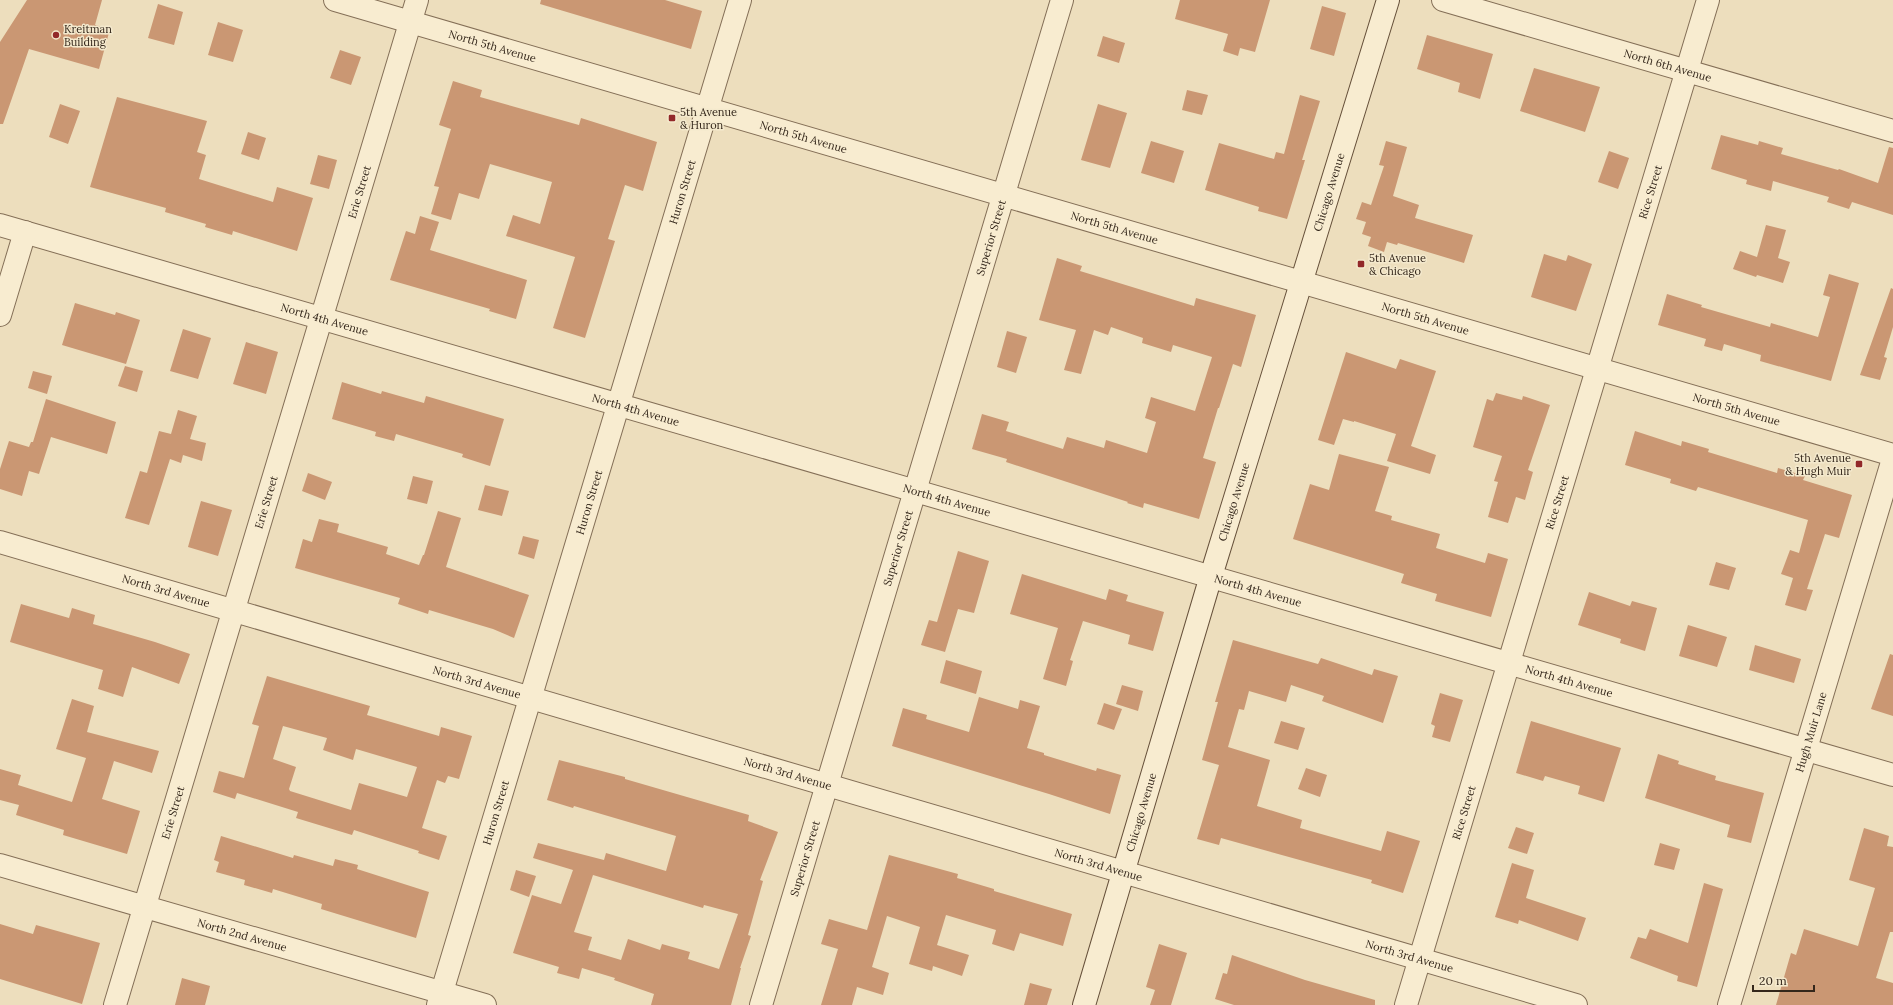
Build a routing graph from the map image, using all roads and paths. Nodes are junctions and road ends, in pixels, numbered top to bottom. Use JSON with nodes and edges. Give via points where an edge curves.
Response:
{"nodes":[{"id":1,"x":335,"y":0,"type":"edge"},
{"id":2,"x":417,"y":0,"type":"edge"},
{"id":3,"x":740,"y":0,"type":"edge"},
{"id":4,"x":1062,"y":0,"type":"edge"},
{"id":5,"x":1388,"y":0,"type":"edge"},
{"id":6,"x":1443,"y":0,"type":"edge"},
{"id":7,"x":1708,"y":0,"type":"edge"},
{"id":8,"x":410,"y":22,"type":"junction"},
{"id":9,"x":1687,"y":71,"type":"junction"},
{"id":10,"x":707,"y":109,"type":"junction"},
{"id":11,"x":1893,"y":131,"type":"edge"},
{"id":12,"x":1004,"y":195,"type":"junction"},
{"id":13,"x":0,"y":225,"type":"edge"},
{"id":14,"x":25,"y":232,"type":"junction"},
{"id":15,"x":1301,"y":282,"type":"junction"},
{"id":16,"x":0,"y":314,"type":"edge"},
{"id":17,"x":321,"y":318,"type":"junction"},
{"id":18,"x":1597,"y":369,"type":"junction"},
{"id":19,"x":619,"y":404,"type":"junction"},
{"id":20,"x":1893,"y":455,"type":"edge"},
{"id":21,"x":1893,"y":459,"type":"edge"},
{"id":22,"x":915,"y":490,"type":"junction"},
{"id":23,"x":0,"y":542,"type":"edge"},
{"id":24,"x":1211,"y":576,"type":"junction"},
{"id":25,"x":233,"y":611,"type":"junction"},
{"id":26,"x":1509,"y":663,"type":"junction"},
{"id":27,"x":530,"y":698,"type":"junction"},
{"id":28,"x":1806,"y":749,"type":"junction"},
{"id":29,"x":1893,"y":775,"type":"edge"},
{"id":30,"x":827,"y":785,"type":"junction"},
{"id":31,"x":0,"y":865,"type":"edge"},
{"id":32,"x":1125,"y":872,"type":"junction"},
{"id":33,"x":145,"y":907,"type":"junction"},
{"id":34,"x":1420,"y":959,"type":"junction"},
{"id":35,"x":440,"y":999,"type":"edge"},
{"id":36,"x":115,"y":1005,"type":"edge"},
{"id":37,"x":485,"y":1005,"type":"edge"},
{"id":38,"x":761,"y":1005,"type":"edge"},
{"id":39,"x":1084,"y":1005,"type":"edge"},
{"id":40,"x":1406,"y":1005,"type":"edge"},
{"id":41,"x":1576,"y":1005,"type":"edge"},
{"id":42,"x":1729,"y":1005,"type":"edge"}],
"edges":[{"from":1,"to":8,"type":"street","name":"North 5th Avenue"},
{"from":2,"to":8,"type":"street","name":"Erie Street"},
{"from":3,"to":10,"type":"street","name":"Huron Street"},
{"from":4,"to":12,"type":"street","name":"Superior Street"},
{"from":5,"to":15,"type":"street","name":"Chicago Avenue"},
{"from":6,"to":9,"type":"street","name":"North 6th Avenue"},
{"from":7,"to":9,"type":"street","name":"Rice Street"},
{"from":8,"to":10,"type":"street","name":"North 5th Avenue"},
{"from":8,"to":17,"type":"street","name":"Erie Street"},
{"from":9,"to":11,"type":"street","name":"North 6th Avenue"},
{"from":9,"to":18,"type":"street","name":"Rice Street"},
{"from":10,"to":12,"type":"street","name":"North 5th Avenue"},
{"from":10,"to":19,"type":"street","name":"Huron Street"},
{"from":12,"to":15,"type":"street","name":"North 5th Avenue"},
{"from":12,"to":22,"type":"street","name":"Superior Street"},
{"from":13,"to":14,"type":"street","name":"North 4th Avenue"},
{"from":14,"to":16,"type":"street"},
{"from":14,"to":17,"type":"street","name":"North 4th Avenue"},
{"from":15,"to":18,"type":"street","name":"North 5th Avenue"},
{"from":15,"to":24,"type":"street","name":"Chicago Avenue"},
{"from":17,"to":19,"type":"street","name":"North 4th Avenue"},
{"from":17,"to":25,"type":"street","name":"Erie Street"},
{"from":18,"to":20,"type":"street","name":"North 5th Avenue"},
{"from":18,"to":26,"type":"street","name":"Rice Street"},
{"from":19,"to":22,"type":"street","name":"North 4th Avenue"},
{"from":19,"to":27,"type":"street","name":"Huron Street"},
{"from":21,"to":28,"type":"street","name":"Hugh Muir Lane"},
{"from":22,"to":24,"type":"street","name":"North 4th Avenue"},
{"from":22,"to":30,"type":"street","name":"Superior Street"},
{"from":23,"to":25,"type":"street","name":"North 3rd Avenue"},
{"from":24,"to":26,"type":"street","name":"North 4th Avenue"},
{"from":24,"to":32,"type":"street","name":"Chicago Avenue"},
{"from":25,"to":27,"type":"street","name":"North 3rd Avenue"},
{"from":25,"to":33,"type":"street","name":"Erie Street"},
{"from":26,"to":28,"type":"street","name":"North 4th Avenue"},
{"from":26,"to":34,"type":"street","name":"Rice Street"},
{"from":27,"to":30,"type":"street","name":"North 3rd Avenue"},
{"from":27,"to":35,"type":"street","name":"Huron Street"},
{"from":28,"to":29,"type":"street","name":"North 4th Avenue"},
{"from":28,"to":42,"type":"street","name":"Hugh Muir Lane"},
{"from":30,"to":32,"type":"street","name":"North 3rd Avenue"},
{"from":30,"to":38,"type":"street","name":"Superior Street"},
{"from":31,"to":33,"type":"street","name":"North 2nd Avenue"},
{"from":32,"to":34,"type":"street","name":"North 3rd Avenue"},
{"from":32,"to":39,"type":"street","name":"Chicago Avenue"},
{"from":33,"to":35,"type":"street","name":"North 2nd Avenue"},
{"from":33,"to":36,"type":"street","name":"Erie Street"},
{"from":34,"to":40,"type":"street","name":"Rice Street"},
{"from":34,"to":41,"type":"street","name":"North 3rd Avenue"},
{"from":35,"to":37,"type":"street","name":"North 2nd Avenue"}]}
